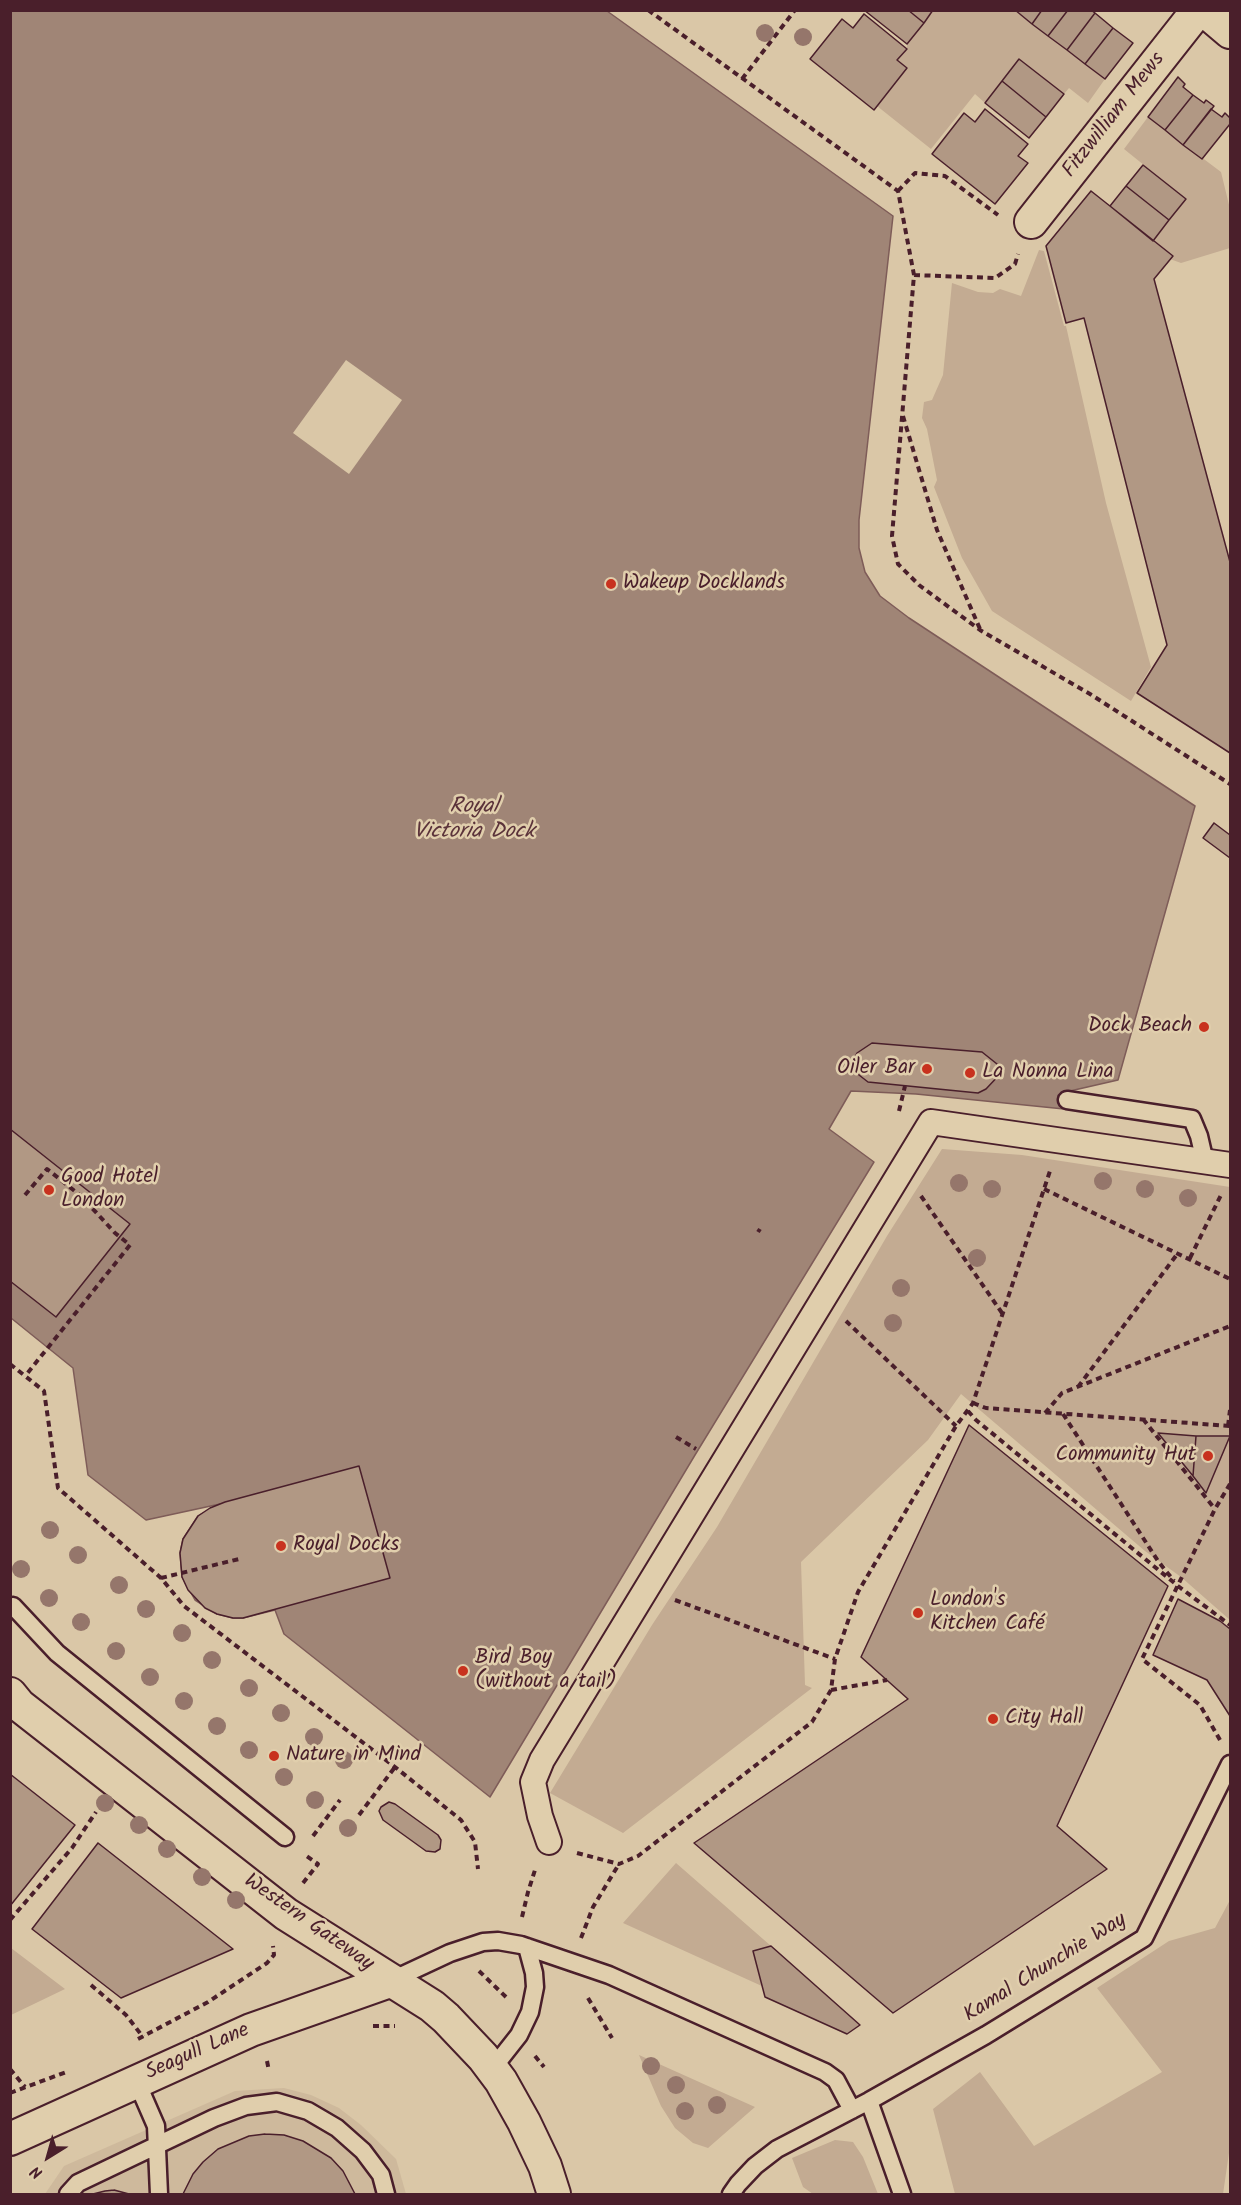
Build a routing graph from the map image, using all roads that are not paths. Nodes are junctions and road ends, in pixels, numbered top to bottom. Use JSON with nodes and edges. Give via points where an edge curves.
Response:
{"nodes":[{"id":1,"x":1198,"y":10,"type":"edge"},
{"id":2,"x":1204,"y":10,"type":"edge"},
{"id":3,"x":1230,"y":32,"type":"edge"},
{"id":4,"x":1028,"y":229,"type":"road end"},
{"id":5,"x":1067,"y":1100,"type":"dead end"},
{"id":6,"x":1205,"y":1162,"type":"junction"},
{"id":7,"x":1228,"y":1176,"type":"edge"},
{"id":8,"x":13,"y":1606,"type":"dead end"},
{"id":9,"x":10,"y":1694,"type":"edge"},
{"id":10,"x":1230,"y":1764,"type":"edge"},
{"id":11,"x":285,"y":1837,"type":"dead end"},
{"id":12,"x":549,"y":1842,"type":"road end"},
{"id":13,"x":527,"y":1947,"type":"junction"},
{"id":14,"x":390,"y":1981,"type":"junction"},
{"id":15,"x":493,"y":2068,"type":"junction"},
{"id":16,"x":136,"y":2080,"type":"junction"},
{"id":17,"x":868,"y":2101,"type":"junction"},
{"id":18,"x":852,"y":2110,"type":"junction"},
{"id":19,"x":10,"y":2139,"type":"edge"},
{"id":20,"x":156,"y":2147,"type":"junction"},
{"id":21,"x":68,"y":2194,"type":"edge"},
{"id":22,"x":159,"y":2194,"type":"edge"},
{"id":23,"x":386,"y":2194,"type":"edge"},
{"id":24,"x":554,"y":2194,"type":"edge"},
{"id":25,"x":731,"y":2194,"type":"edge"},
{"id":26,"x":902,"y":2194,"type":"edge"}],
"edges":[{"from":1,"to":4,"type":"street","name":"Fitzwilliam Mews"},
{"from":2,"to":3,"type":"street"},
{"from":5,"to":6,"type":"lane","via":[[1192,1119]]},
{"from":6,"to":7,"type":"street"},
{"from":6,"to":12,"type":"street","via":[[931,1122],[542,1760],[533,1782]]},
{"from":8,"to":11,"type":"lane","via":[[57,1653]]},
{"from":9,"to":14,"type":"street","name":"Western Gateway","via":[[286,1914]]},
{"from":10,"to":17,"type":"lane","name":"Kamal Chunchie Way","via":[[1144,1938],[986,2035]]},
{"from":13,"to":14,"type":"lane","via":[[483,1942]]},
{"from":13,"to":15,"type":"lane","via":[[535,1987],[530,2012],[519,2035]]},
{"from":13,"to":18,"type":"lane","via":[[609,1975],[825,2072],[836,2080]]},
{"from":14,"to":15,"type":"street","name":"Western Gateway","via":[[432,2006]]},
{"from":14,"to":16,"type":"street","name":"Seagull Lane","via":[[251,2030]]},
{"from":15,"to":24,"type":"street","name":"Western Gateway","via":[[524,2122]]},
{"from":16,"to":19,"type":"street","name":"Seagull Lane"},
{"from":16,"to":20,"type":"lane","via":[[153,2116]]},
{"from":17,"to":18,"type":"lane","name":"Kamal Chunchie Way"},
{"from":17,"to":26,"type":"lane"},
{"from":18,"to":25,"type":"lane","name":"Kamal Chunchie Way","via":[[766,2157]]},
{"from":20,"to":21,"type":"lane","via":[[78,2183]]},
{"from":20,"to":22,"type":"lane"},
{"from":20,"to":23,"type":"lane","via":[[246,2106],[277,2102],[308,2111],[337,2128],[363,2151],[381,2175]]}]}
